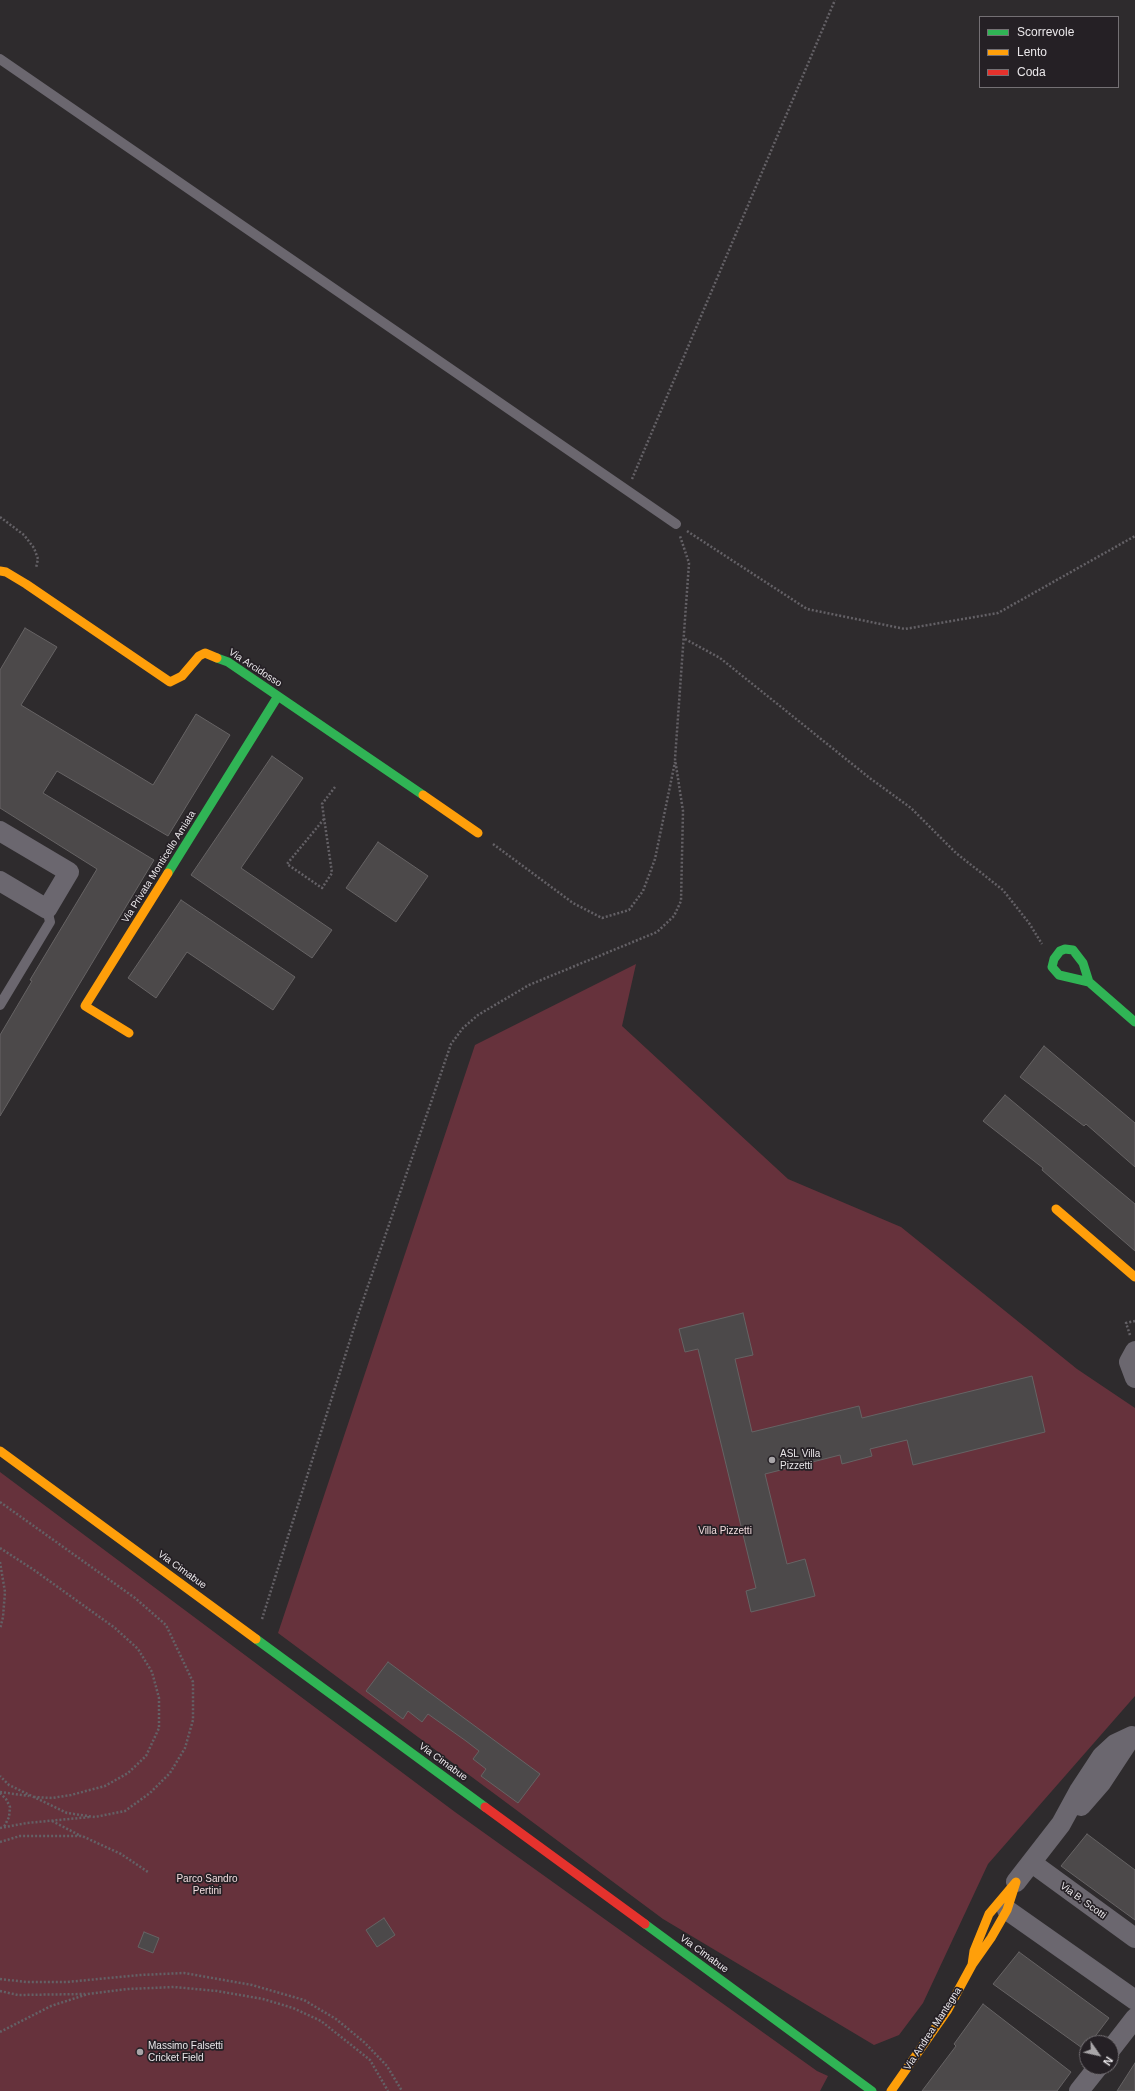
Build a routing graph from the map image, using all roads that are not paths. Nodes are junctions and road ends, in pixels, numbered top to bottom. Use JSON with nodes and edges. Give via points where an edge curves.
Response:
{"nodes":[{"id":1,"x":0,"y":60,"type":"edge"},
{"id":2,"x":676,"y":524,"type":"road end"},
{"id":3,"x":0,"y":571,"type":"edge"},
{"id":4,"x":278,"y":696,"type":"junction"},
{"id":5,"x":0,"y":831,"type":"edge"},
{"id":6,"x":478,"y":833,"type":"road end"},
{"id":7,"x":0,"y":880,"type":"edge"},
{"id":8,"x":47,"y":909,"type":"junction"},
{"id":9,"x":1089,"y":982,"type":"junction"},
{"id":10,"x":0,"y":1005,"type":"edge"},
{"id":11,"x":1135,"y":1022,"type":"edge"},
{"id":12,"x":129,"y":1033,"type":"dead end"},
{"id":13,"x":1056,"y":1209,"type":"dead end"},
{"id":14,"x":1135,"y":1277,"type":"edge"},
{"id":15,"x":1135,"y":1351,"type":"edge"},
{"id":16,"x":1135,"y":1378,"type":"edge"},
{"id":17,"x":0,"y":1451,"type":"edge"},
{"id":18,"x":1134,"y":1736,"type":"edge"},
{"id":19,"x":1032,"y":1863,"type":"junction"},
{"id":20,"x":1016,"y":1882,"type":"junction"},
{"id":21,"x":1007,"y":1910,"type":"junction"},
{"id":22,"x":1135,"y":1938,"type":"edge"},
{"id":23,"x":972,"y":1965,"type":"junction"},
{"id":24,"x":1135,"y":2000,"type":"edge"},
{"id":25,"x":1135,"y":2018,"type":"edge"},
{"id":26,"x":1119,"y":2039,"type":"edge"},
{"id":27,"x":1092,"y":2075,"type":"edge"},
{"id":28,"x":872,"y":2091,"type":"edge"},
{"id":29,"x":891,"y":2091,"type":"edge"},
{"id":30,"x":1080,"y":2091,"type":"edge"}],
"edges":[{"from":1,"to":2,"type":"lane"},
{"from":3,"to":4,"type":"street","name":"Via Arcidosso","via":[[26,584],[170,682],[182,676],[199,656],[205,653],[228,662]]},
{"from":4,"to":6,"type":"street","name":"Via Arcidosso"},
{"from":4,"to":12,"type":"street","name":"Via Privata Monticello Amiata","via":[[85,1006]]},
{"from":5,"to":8,"type":"street","via":[[69,872]]},
{"from":7,"to":8,"type":"street"},
{"from":8,"to":10,"type":"lane","via":[[50,922]]},
{"from":9,"to":9,"type":"street","via":[[1082,963],[1073,950],[1060,951],[1054,959],[1052,968],[1059,975]]},
{"from":9,"to":11,"type":"street"},
{"from":13,"to":14,"type":"street"},
{"from":15,"to":16,"type":"street","via":[[1129,1362]]},
{"from":17,"to":28,"type":"street","name":"Via Cimabue"},
{"from":18,"to":19,"type":"street","name":"Via Andrea Mantegna","via":[[1096,1777],[1081,1807],[1061,1824]]},
{"from":19,"to":20,"type":"street","name":"Via Andrea Mantegna"},
{"from":19,"to":22,"type":"street","name":"Via B. Scotti"},
{"from":20,"to":21,"type":"street","name":"Via Andrea Mantegna"},
{"from":20,"to":23,"type":"street","name":"Via Andrea Mantegna","via":[[989,1914],[974,1951]]},
{"from":21,"to":23,"type":"street","name":"Via Andrea Mantegna"},
{"from":21,"to":24,"type":"street"},
{"from":23,"to":29,"type":"street","name":"Via Andrea Mantegna","via":[[947,2011]]},
{"from":25,"to":26,"type":"street"},
{"from":27,"to":30,"type":"street"}]}
